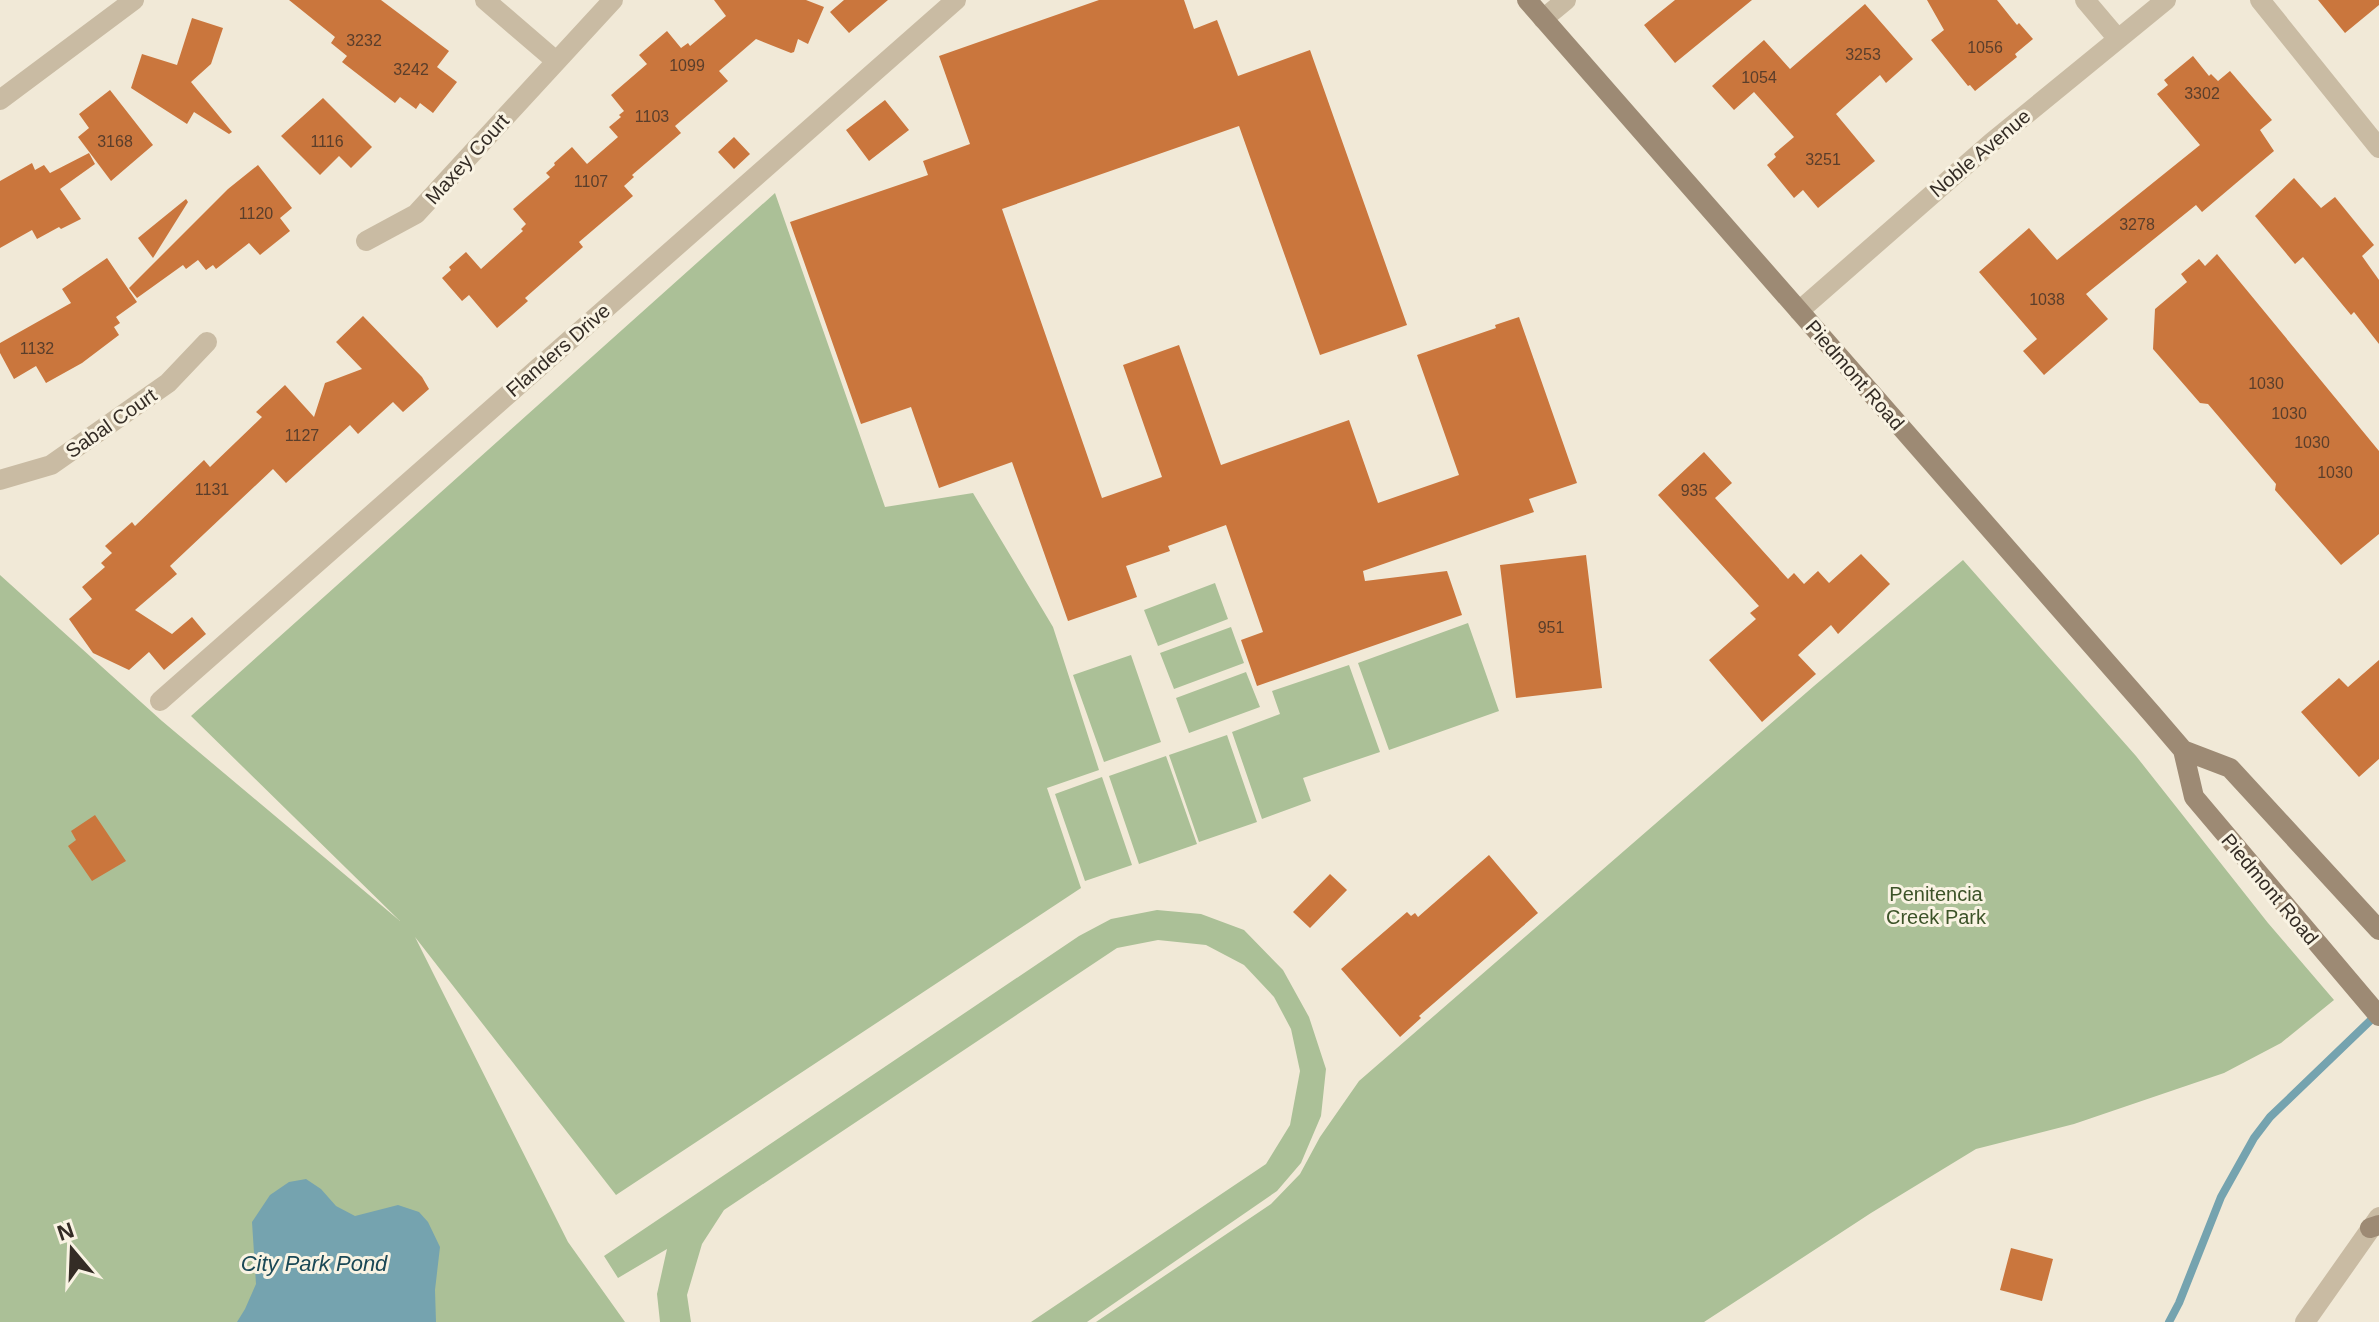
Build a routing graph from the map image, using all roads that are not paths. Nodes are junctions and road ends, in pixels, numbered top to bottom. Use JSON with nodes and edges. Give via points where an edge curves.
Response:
{"nodes":[{"id":1,"x":134,"y":0,"type":"edge"},
{"id":2,"x":485,"y":0,"type":"edge"},
{"id":3,"x":613,"y":0,"type":"edge"},
{"id":4,"x":956,"y":0,"type":"edge"},
{"id":5,"x":1527,"y":0,"type":"edge"},
{"id":6,"x":1566,"y":0,"type":"edge"},
{"id":7,"x":2085,"y":0,"type":"edge"},
{"id":8,"x":2166,"y":0,"type":"edge"},
{"id":9,"x":2260,"y":0,"type":"edge"},
{"id":10,"x":1543,"y":19,"type":"junction"},
{"id":11,"x":2118,"y":39,"type":"junction"},
{"id":12,"x":556,"y":61,"type":"junction"},
{"id":13,"x":0,"y":100,"type":"edge"},
{"id":14,"x":2379,"y":148,"type":"edge"},
{"id":15,"x":366,"y":241,"type":"dead end"},
{"id":16,"x":1799,"y":311,"type":"junction"},
{"id":17,"x":207,"y":342,"type":"dead end"},
{"id":18,"x":0,"y":480,"type":"edge"},
{"id":19,"x":160,"y":701,"type":"dead end"},
{"id":20,"x":2183,"y":750,"type":"junction"},
{"id":21,"x":2379,"y":930,"type":"edge"},
{"id":22,"x":2379,"y":1016,"type":"edge"},
{"id":23,"x":2376,"y":1224,"type":"edge"},
{"id":24,"x":2305,"y":1322,"type":"edge"}],
"edges":[{"from":1,"to":13,"type":"street"},
{"from":2,"to":12,"type":"street"},
{"from":3,"to":12,"type":"street","name":"Maxey Court"},
{"from":4,"to":19,"type":"street","name":"Flanders Drive"},
{"from":5,"to":10,"type":"main road","name":"Piedmont Road"},
{"from":6,"to":10,"type":"street"},
{"from":7,"to":11,"type":"street"},
{"from":8,"to":11,"type":"street","name":"Noble Avenue"},
{"from":9,"to":14,"type":"street"},
{"from":10,"to":16,"type":"main road","name":"Piedmont Road"},
{"from":11,"to":16,"type":"street","name":"Noble Avenue"},
{"from":12,"to":15,"type":"street","name":"Maxey Court","via":[[416,214]]},
{"from":16,"to":20,"type":"main road","name":"Piedmont Road"},
{"from":17,"to":18,"type":"street","name":"Sabal Court","via":[[168,383],[51,465]]},
{"from":20,"to":21,"type":"main road","name":"Piedmont Road","via":[[2230,768]]},
{"from":20,"to":22,"type":"main road","name":"Piedmont Road","via":[[2194,797]]},
{"from":23,"to":24,"type":"street"}]}
